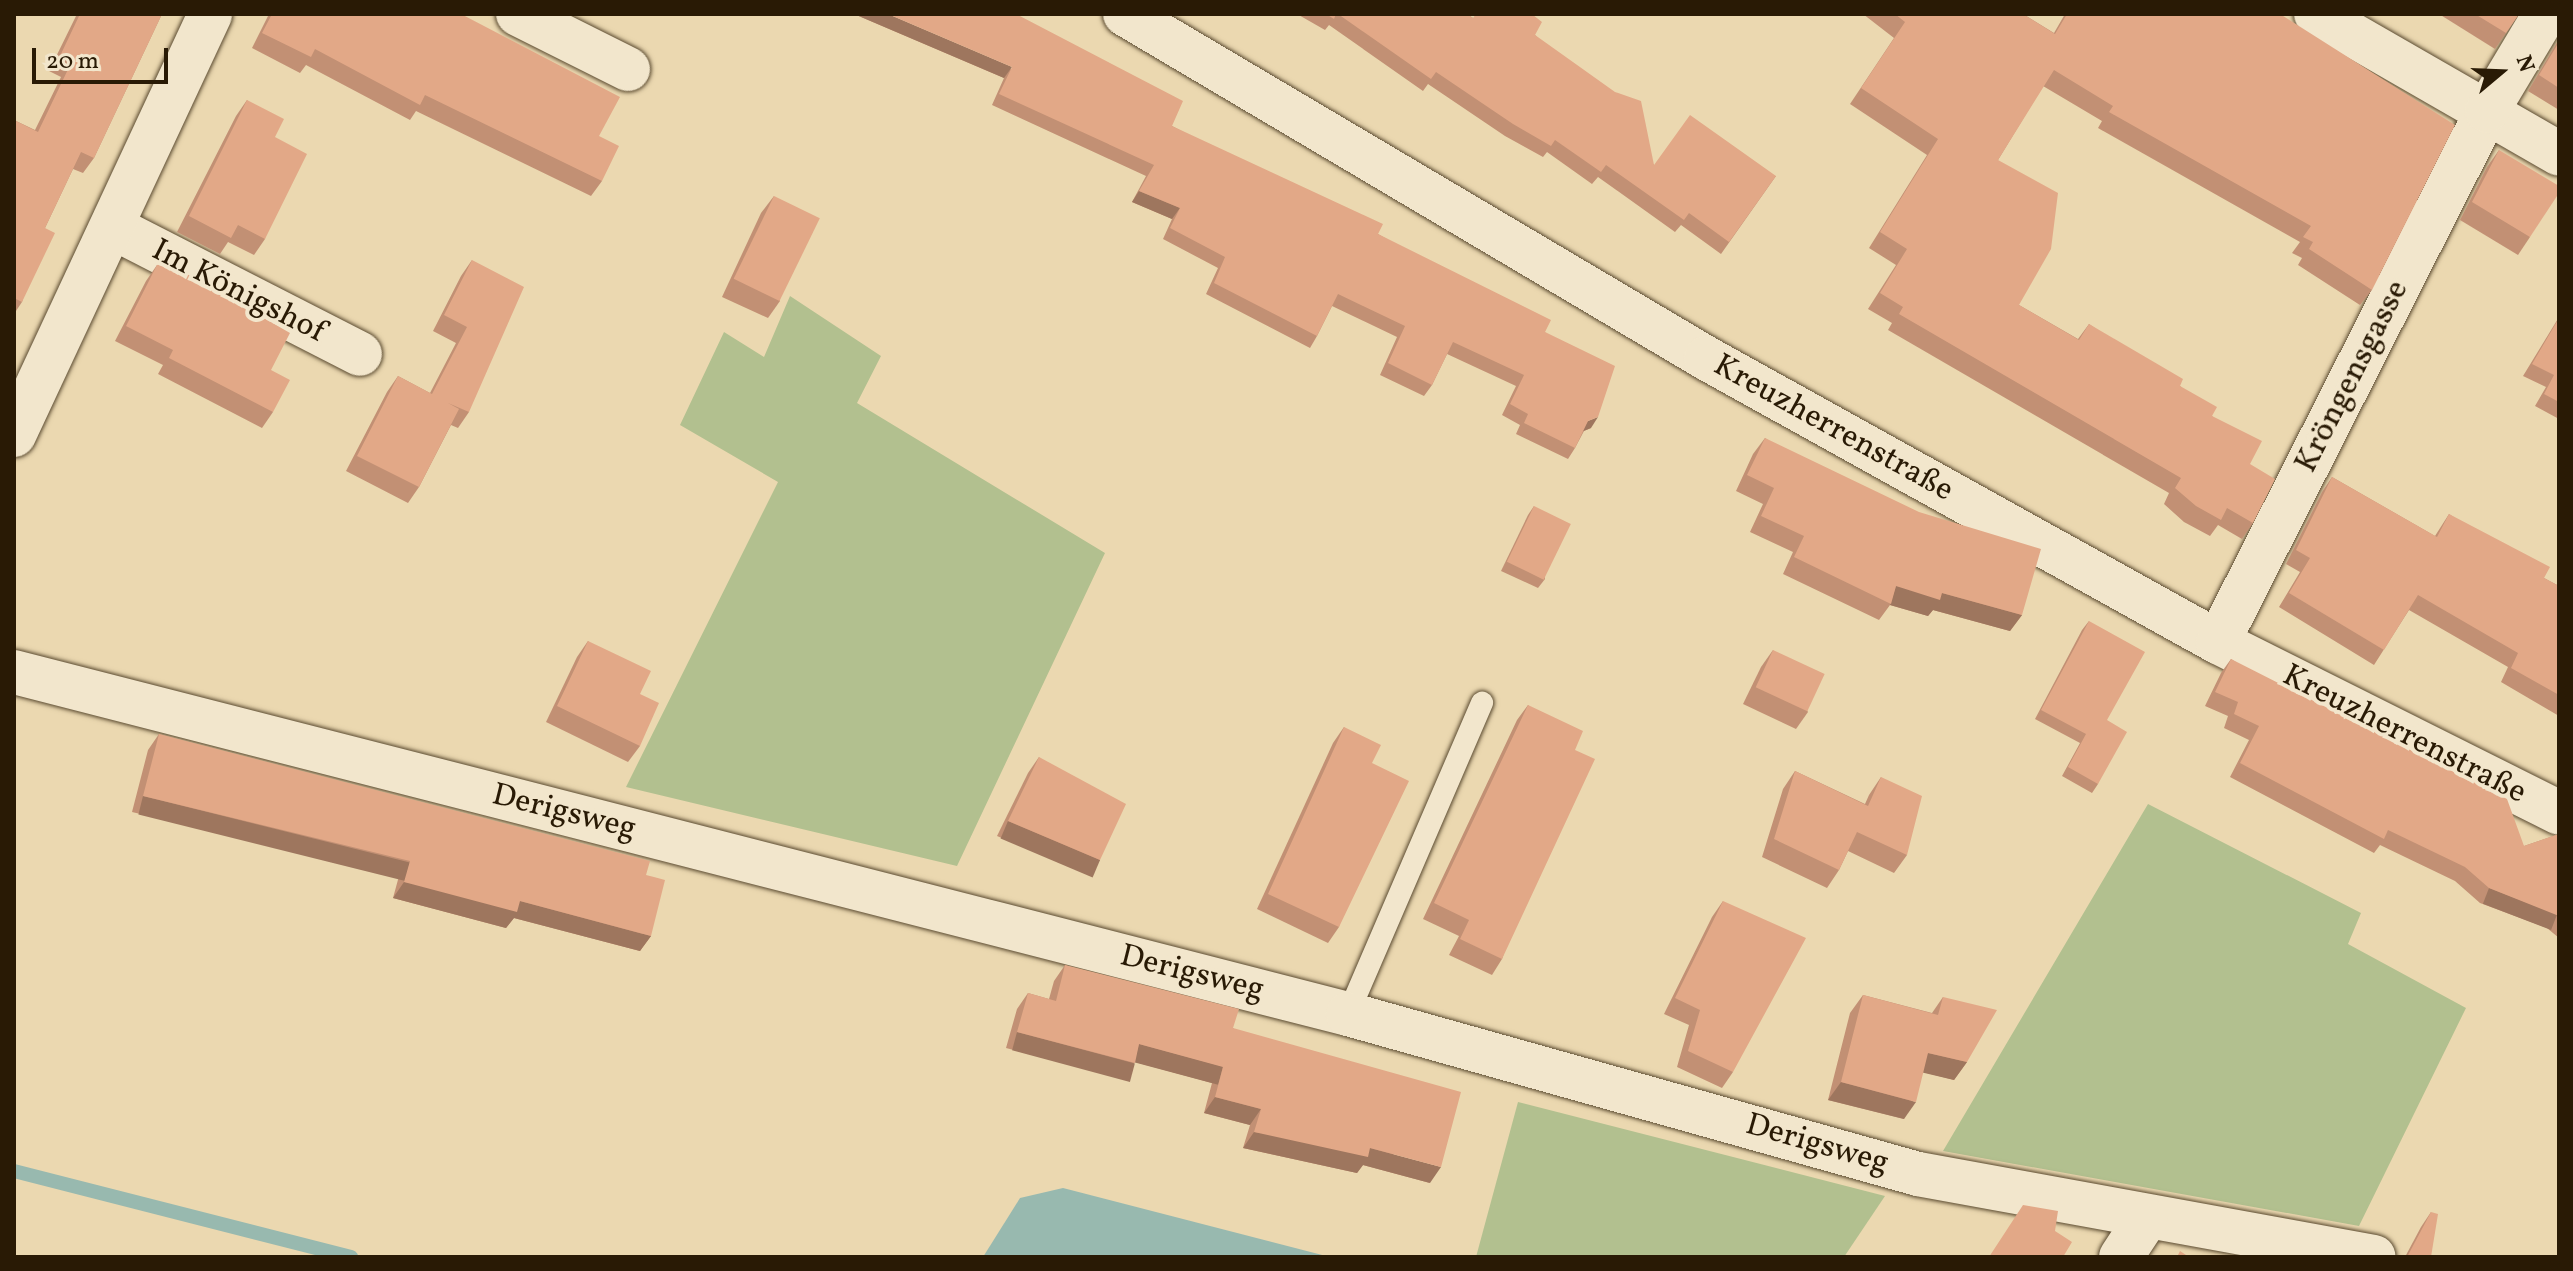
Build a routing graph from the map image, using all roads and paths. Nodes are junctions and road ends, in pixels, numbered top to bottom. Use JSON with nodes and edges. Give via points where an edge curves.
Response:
{"nodes":[{"id":1,"x":210,"y":14,"type":"edge"},
{"id":2,"x":518,"y":14,"type":"edge"},
{"id":3,"x":1125,"y":14,"type":"edge"},
{"id":4,"x":2316,"y":14,"type":"edge"},
{"id":5,"x":2545,"y":14,"type":"edge"},
{"id":6,"x":628,"y":69,"type":"dead end"},
{"id":7,"x":2487,"y":111,"type":"junction"},
{"id":8,"x":2559,"y":154,"type":"edge"},
{"id":9,"x":116,"y":229,"type":"junction"},
{"id":10,"x":360,"y":354,"type":"dead end"},
{"id":11,"x":14,"y":435,"type":"edge"},
{"id":12,"x":2218,"y":642,"type":"junction"},
{"id":13,"x":14,"y":672,"type":"edge"},
{"id":14,"x":1482,"y":703,"type":"dead end"},
{"id":15,"x":2559,"y":813,"type":"edge"},
{"id":16,"x":1348,"y":1014,"type":"junction"},
{"id":17,"x":2146,"y":1219,"type":"junction"},
{"id":18,"x":2121,"y":1257,"type":"edge"},
{"id":19,"x":2373,"y":1257,"type":"edge"}],
"edges":[{"from":1,"to":9,"type":"street","name":"Im Königshof"},
{"from":2,"to":6,"type":"street"},
{"from":3,"to":12,"type":"street","name":"Kreuzherrenstraße","via":[[1537,264]]},
{"from":4,"to":7,"type":"street"},
{"from":5,"to":7,"type":"street","name":"Kröngensgasse"},
{"from":7,"to":8,"type":"street"},
{"from":7,"to":12,"type":"street","name":"Kröngensgasse"},
{"from":9,"to":10,"type":"street","name":"Im Königshof"},
{"from":9,"to":11,"type":"street","name":"Im Königshof"},
{"from":12,"to":15,"type":"street","name":"Kreuzherrenstraße"},
{"from":13,"to":16,"type":"street","name":"Derigsweg"},
{"from":14,"to":16,"type":"lane"},
{"from":16,"to":17,"type":"street","name":"Derigsweg","via":[[1918,1174]]},
{"from":17,"to":18,"type":"street"},
{"from":17,"to":19,"type":"street","name":"Derigsweg"}]}
